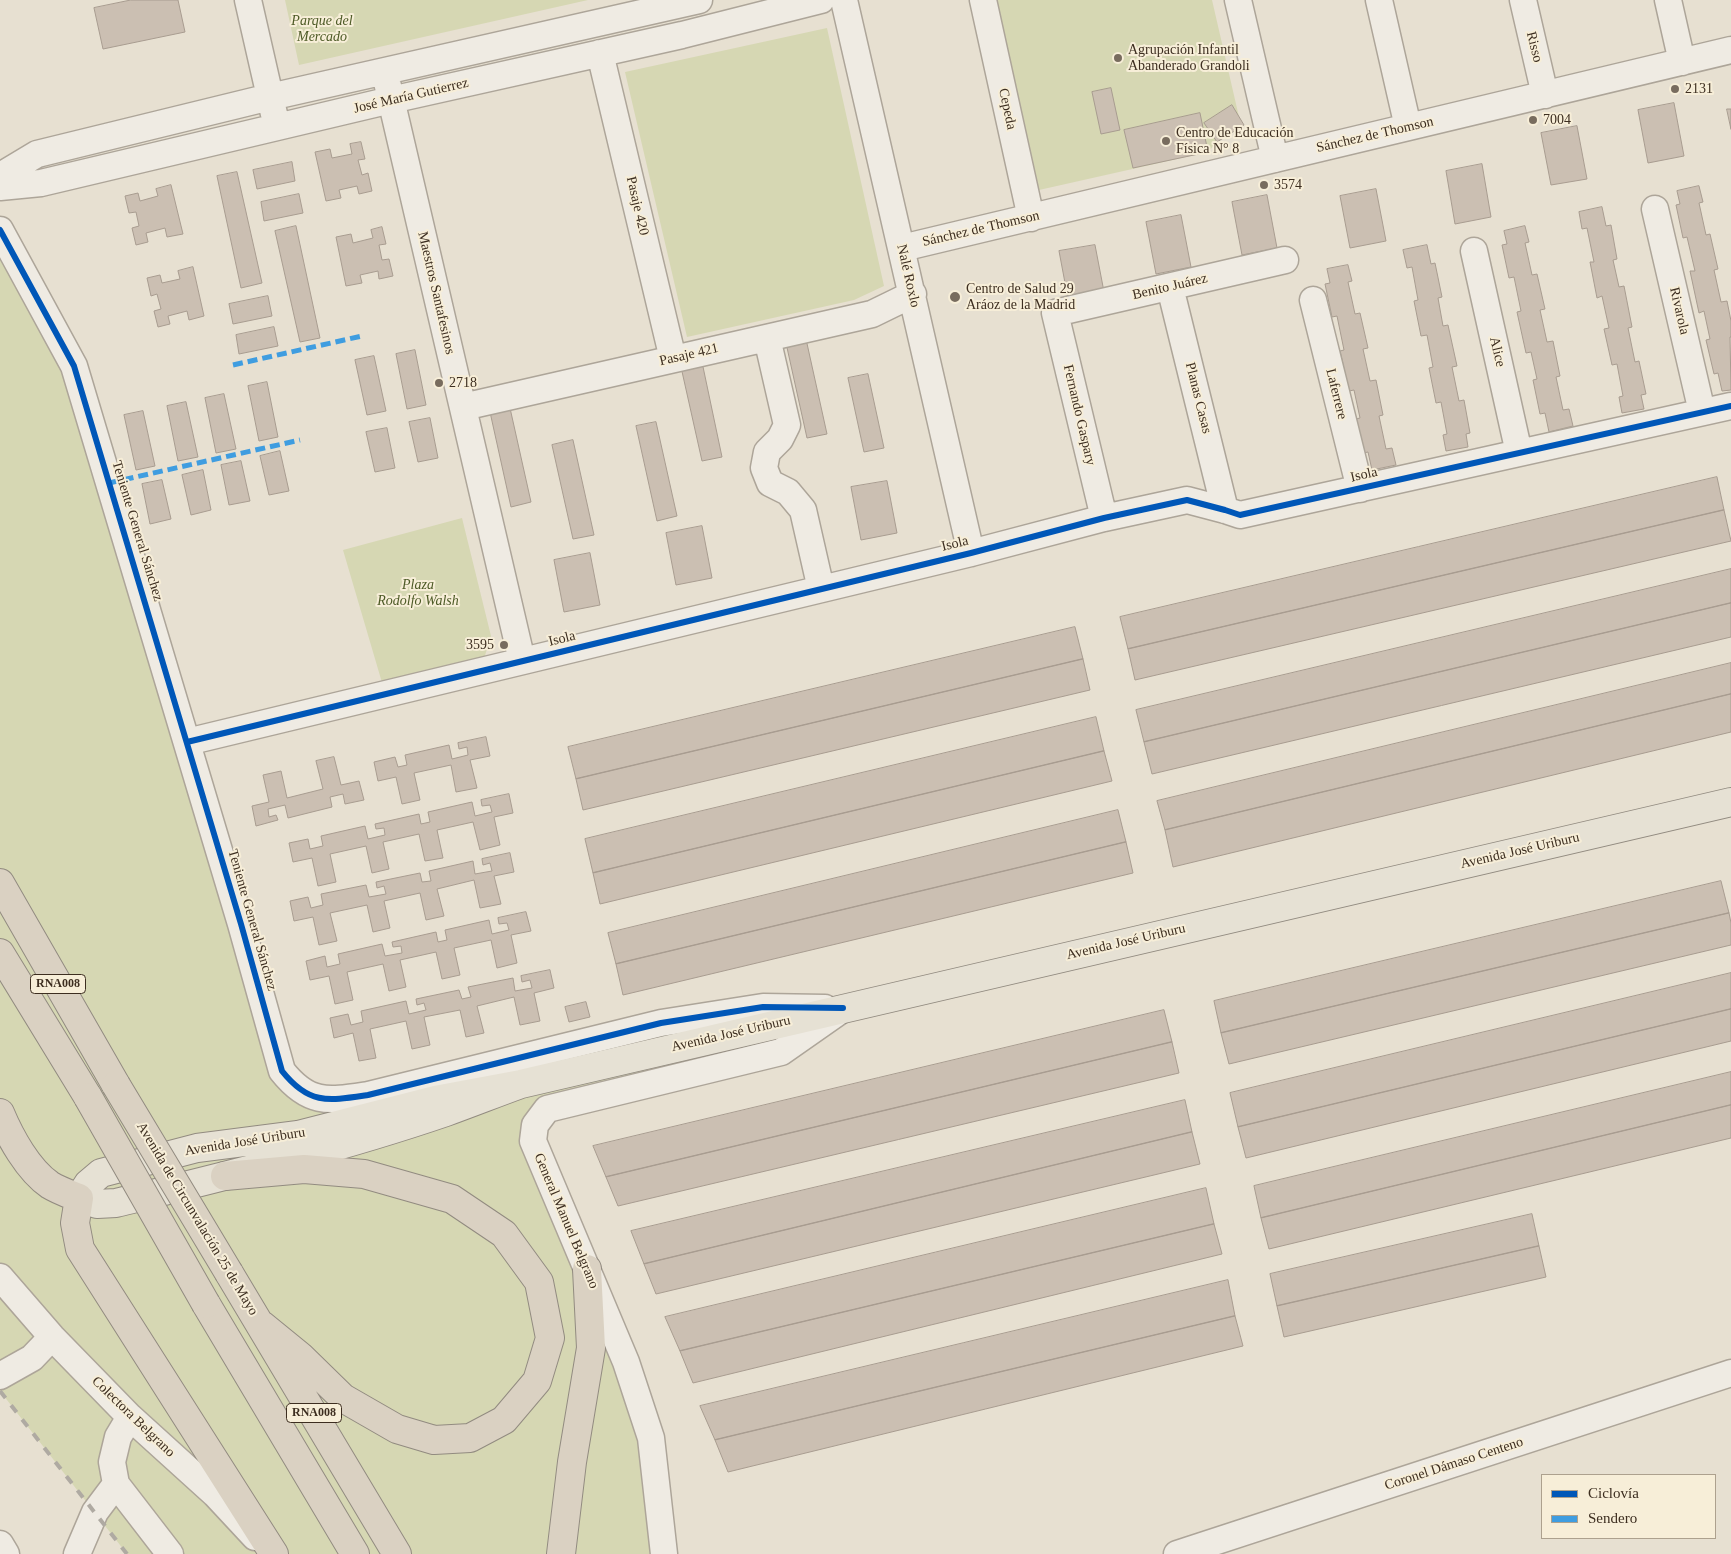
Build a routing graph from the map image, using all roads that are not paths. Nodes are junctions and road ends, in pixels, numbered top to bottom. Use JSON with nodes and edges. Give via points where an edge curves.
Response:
{"nodes":[{"id":1,"x":248,"y":0,"type":"edge"},
{"id":2,"x":699,"y":0,"type":"edge"},
{"id":3,"x":821,"y":0,"type":"edge"},
{"id":4,"x":844,"y":0,"type":"edge"},
{"id":5,"x":983,"y":0,"type":"edge"},
{"id":6,"x":1238,"y":0,"type":"edge"},
{"id":7,"x":1379,"y":0,"type":"edge"},
{"id":8,"x":1523,"y":0,"type":"edge"},
{"id":9,"x":1668,"y":0,"type":"edge"},
{"id":10,"x":1731,"y":50,"type":"edge"},
{"id":11,"x":600,"y":53,"type":"junction"},
{"id":12,"x":1682,"y":62,"type":"junction"},
{"id":13,"x":385,"y":71,"type":"junction"},
{"id":14,"x":1546,"y":95,"type":"junction"},
{"id":15,"x":270,"y":97,"type":"junction"},
{"id":16,"x":391,"y":100,"type":"junction"},
{"id":17,"x":277,"y":127,"type":"junction"},
{"id":18,"x":1408,"y":127,"type":"junction"},
{"id":19,"x":1275,"y":159,"type":"junction"},
{"id":20,"x":0,"y":176,"type":"edge"},
{"id":21,"x":0,"y":186,"type":"edge"},
{"id":22,"x":1655,"y":209,"type":"dead end"},
{"id":23,"x":1031,"y":218,"type":"junction"},
{"id":24,"x":0,"y":230,"type":"edge"},
{"id":25,"x":902,"y":248,"type":"junction"},
{"id":26,"x":1474,"y":251,"type":"dead end"},
{"id":27,"x":1285,"y":260,"type":"dead end"},
{"id":28,"x":1170,"y":287,"type":"junction"},
{"id":29,"x":913,"y":294,"type":"junction"},
{"id":30,"x":1313,"y":300,"type":"dead end"},
{"id":31,"x":1055,"y":314,"type":"joint"},
{"id":32,"x":767,"y":338,"type":"junction"},
{"id":33,"x":673,"y":359,"type":"junction"},
{"id":34,"x":1731,"y":406,"type":"edge"},
{"id":35,"x":462,"y":407,"type":"junction"},
{"id":36,"x":1702,"y":412,"type":"junction"},
{"id":37,"x":1519,"y":453,"type":"junction"},
{"id":38,"x":1360,"y":489,"type":"junction"},
{"id":39,"x":1226,"y":510,"type":"junction"},
{"id":40,"x":1104,"y":518,"type":"junction"},
{"id":41,"x":971,"y":553,"type":"junction"},
{"id":42,"x":821,"y":589,"type":"junction"},
{"id":43,"x":519,"y":651,"type":"junction"},
{"id":44,"x":187,"y":742,"type":"junction"},
{"id":45,"x":1731,"y":802,"type":"edge"},
{"id":46,"x":0,"y":883,"type":"edge"},
{"id":47,"x":0,"y":953,"type":"edge"},
{"id":48,"x":843,"y":1008,"type":"junction"},
{"id":49,"x":521,"y":1084,"type":"junction"},
{"id":50,"x":0,"y":1113,"type":"edge"},
{"id":51,"x":225,"y":1176,"type":"junction"},
{"id":52,"x":79,"y":1198,"type":"junction"},
{"id":53,"x":587,"y":1269,"type":"junction"},
{"id":54,"x":0,"y":1277,"type":"edge"},
{"id":55,"x":262,"y":1325,"type":"junction"},
{"id":56,"x":52,"y":1337,"type":"junction"},
{"id":57,"x":1731,"y":1373,"type":"edge"},
{"id":58,"x":0,"y":1376,"type":"edge"},
{"id":59,"x":130,"y":1417,"type":"junction"},
{"id":60,"x":116,"y":1484,"type":"junction"},
{"id":61,"x":0,"y":1544,"type":"edge"},
{"id":62,"x":1239,"y":1545,"type":"edge"},
{"id":63,"x":76,"y":1553,"type":"edge"},
{"id":64,"x":6,"y":1554,"type":"edge"},
{"id":65,"x":170,"y":1554,"type":"edge"},
{"id":66,"x":270,"y":1554,"type":"edge"},
{"id":67,"x":274,"y":1554,"type":"edge"},
{"id":68,"x":355,"y":1554,"type":"edge"},
{"id":69,"x":397,"y":1554,"type":"edge"},
{"id":70,"x":561,"y":1554,"type":"edge"},
{"id":71,"x":664,"y":1554,"type":"edge"},
{"id":72,"x":1177,"y":1554,"type":"edge"}],
"edges":[{"from":1,"to":15,"type":"street"},
{"from":2,"to":13,"type":"street"},
{"from":3,"to":11,"type":"street","name":"José María Gutierrez"},
{"from":4,"to":25,"type":"street","name":"Nalé Roxlo"},
{"from":5,"to":23,"type":"street","name":"Cepeda"},
{"from":6,"to":19,"type":"street"},
{"from":7,"to":18,"type":"street"},
{"from":8,"to":14,"type":"street","name":"Risso"},
{"from":9,"to":12,"type":"street"},
{"from":10,"to":12,"type":"street","name":"Sánchez de Thomson"},
{"from":11,"to":16,"type":"street","name":"José María Gutierrez"},
{"from":11,"to":33,"type":"street","name":"Pasaje 420"},
{"from":12,"to":14,"type":"street","name":"Sánchez de Thomson"},
{"from":13,"to":15,"type":"street"},
{"from":13,"to":16,"type":"street","name":"Maestros Santafesinos"},
{"from":14,"to":18,"type":"street","name":"Sánchez de Thomson"},
{"from":15,"to":17,"type":"street"},
{"from":15,"to":20,"type":"street","via":[[37,154]]},
{"from":16,"to":17,"type":"street","name":"José María Gutierrez"},
{"from":16,"to":35,"type":"street","name":"Maestros Santafesinos"},
{"from":17,"to":21,"type":"street","name":"José María Gutierrez","via":[[41,183]]},
{"from":18,"to":19,"type":"street","name":"Sánchez de Thomson"},
{"from":19,"to":23,"type":"street","name":"Sánchez de Thomson"},
{"from":22,"to":36,"type":"street","name":"Rivarola"},
{"from":23,"to":25,"type":"street","name":"Sánchez de Thomson"},
{"from":24,"to":44,"type":"street","name":"Teniente General Sánchez","via":[[74,366]]},
{"from":25,"to":29,"type":"street","name":"Nalé Roxlo"},
{"from":26,"to":37,"type":"street","name":"Alice"},
{"from":27,"to":28,"type":"street","name":"Benito Juárez"},
{"from":28,"to":31,"type":"street","name":"Benito Juárez"},
{"from":28,"to":39,"type":"street","name":"Planas Casas"},
{"from":29,"to":32,"type":"street","name":"Pasaje 421","via":[[872,314]]},
{"from":29,"to":41,"type":"street","name":"Nalé Roxlo"},
{"from":30,"to":38,"type":"street","name":"Laferrere"},
{"from":31,"to":40,"type":"street","name":"Fernando Gaspary"},
{"from":32,"to":33,"type":"street","name":"Pasaje 421"},
{"from":32,"to":42,"type":"street","via":[[787,425],[780,439],[767,452],[764,468],[770,483],[788,492],[802,510]]},
{"from":33,"to":35,"type":"street","name":"Pasaje 421"},
{"from":34,"to":36,"type":"street","name":"Isola"},
{"from":35,"to":43,"type":"street","name":"Maestros Santafesinos"},
{"from":36,"to":37,"type":"street","name":"Isola"},
{"from":37,"to":38,"type":"street","name":"Isola"},
{"from":38,"to":39,"type":"street","name":"Isola","via":[[1240,515]]},
{"from":39,"to":40,"type":"street","name":"Isola","via":[[1187,500]]},
{"from":40,"to":41,"type":"street","name":"Isola"},
{"from":41,"to":42,"type":"street","name":"Isola"},
{"from":42,"to":43,"type":"street","name":"Isola"},
{"from":43,"to":44,"type":"street","name":"Isola"},
{"from":44,"to":48,"type":"street","name":"Teniente General Sánchez","via":[[282,1071],[293,1085],[313,1098],[368,1095],[670,1022],[763,1007]]},
{"from":45,"to":48,"type":"main road","name":"Avenida José Uriburu"},
{"from":46,"to":55,"type":"highway","name":"Avenida de Circunvalación 25 de Mayo","number":"RNA008","bridge":true,"via":[[116,1085]]},
{"from":47,"to":68,"type":"highway","number":"RNA008","bridge":true,"via":[[88,1097],[206,1304]]},
{"from":48,"to":49,"type":"main road","name":"Avenida José Uriburu"},
{"from":48,"to":53,"type":"street","name":"General Manuel Belgrano","via":[[781,1052],[547,1109],[535,1125],[533,1141]]},
{"from":49,"to":51,"type":"main road","name":"Avenida José Uriburu","via":[[445,1112]]},
{"from":49,"to":52,"type":"main road","name":"Avenida José Uriburu","via":[[435,1100],[298,1135],[197,1148],[101,1173]]},
{"from":50,"to":52,"type":"highway","via":[[9,1135],[30,1165],[49,1184]]},
{"from":51,"to":52,"type":"main road","name":"Avenida José Uriburu","via":[[116,1203],[97,1204]]},
{"from":51,"to":55,"type":"highway","via":[[304,1169],[364,1174],[452,1198],[504,1234],[539,1282],[550,1338],[536,1381],[504,1420],[470,1438],[434,1440],[397,1429],[343,1398]]},
{"from":52,"to":67,"type":"highway","via":[[75,1223],[80,1249]]},
{"from":53,"to":70,"type":"highway","via":[[591,1348]]},
{"from":53,"to":71,"type":"street","name":"General Manuel Belgrano","via":[[626,1362],[651,1438]]},
{"from":54,"to":56,"type":"street","name":"Colectora Belgrano"},
{"from":55,"to":69,"type":"highway","name":"Avenida de Circunvalación 25 de Mayo","number":"RNA008"},
{"from":56,"to":58,"type":"street","via":[[32,1358]]},
{"from":56,"to":59,"type":"street","name":"Colectora Belgrano"},
{"from":57,"to":62,"type":"street","name":"Coronel Dámaso Centeno"},
{"from":59,"to":60,"type":"street","via":[[118,1437],[112,1462]]},
{"from":59,"to":66,"type":"street","name":"Colectora Belgrano","via":[[215,1494]]},
{"from":60,"to":63,"type":"street","via":[[96,1512]]},
{"from":60,"to":65,"type":"street"},
{"from":61,"to":64,"type":"street"},
{"from":62,"to":72,"type":"street","name":"Coronel Dámaso Centeno"}]}
